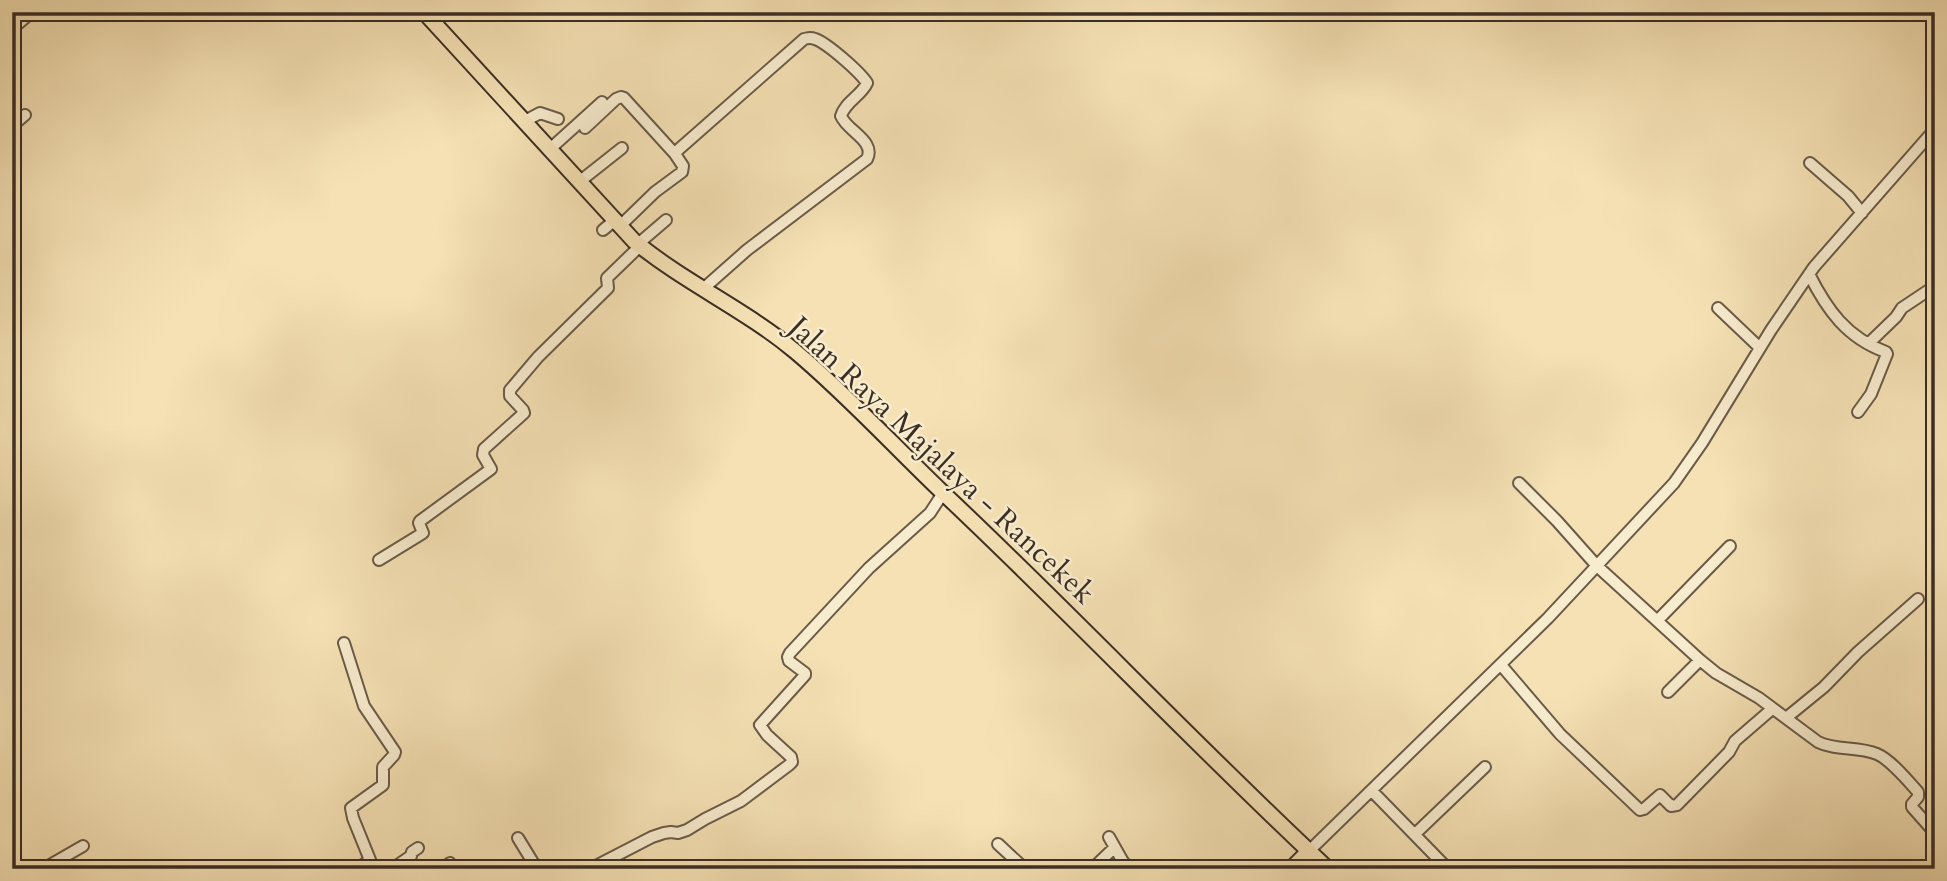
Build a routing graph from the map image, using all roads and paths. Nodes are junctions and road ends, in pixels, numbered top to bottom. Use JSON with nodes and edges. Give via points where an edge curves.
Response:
{"nodes":[{"id":1,"x":32,"y":12,"type":"edge"},
{"id":2,"x":425,"y":12,"type":"edge"},
{"id":3,"x":12,"y":29,"type":"edge"},
{"id":4,"x":602,"y":102,"type":"dead end"},
{"id":5,"x":25,"y":115,"type":"dead end"},
{"id":6,"x":558,"y":119,"type":"dead end"},
{"id":7,"x":525,"y":121,"type":"junction"},
{"id":8,"x":12,"y":126,"type":"edge"},
{"id":9,"x":584,"y":128,"type":"dead end"},
{"id":10,"x":1935,"y":129,"type":"edge"},
{"id":11,"x":622,"y":148,"type":"dead end"},
{"id":12,"x":550,"y":149,"type":"junction"},
{"id":13,"x":675,"y":154,"type":"junction"},
{"id":14,"x":1810,"y":163,"type":"dead end"},
{"id":15,"x":579,"y":182,"type":"junction"},
{"id":16,"x":1862,"y":213,"type":"junction"},
{"id":17,"x":667,"y":220,"type":"dead end"},
{"id":18,"x":613,"y":226,"type":"junction"},
{"id":19,"x":639,"y":245,"type":"junction"},
{"id":20,"x":1809,"y":274,"type":"junction"},
{"id":21,"x":1935,"y":286,"type":"edge"},
{"id":22,"x":704,"y":289,"type":"junction"},
{"id":23,"x":1717,"y":308,"type":"dead end"},
{"id":24,"x":1868,"y":344,"type":"junction"},
{"id":25,"x":1759,"y":348,"type":"junction"},
{"id":26,"x":1858,"y":412,"type":"dead end"},
{"id":27,"x":1519,"y":483,"type":"dead end"},
{"id":28,"x":943,"y":493,"type":"junction"},
{"id":29,"x":1730,"y":545,"type":"dead end"},
{"id":30,"x":379,"y":560,"type":"dead end"},
{"id":31,"x":1597,"y":566,"type":"junction"},
{"id":32,"x":1917,"y":599,"type":"dead end"},
{"id":33,"x":1657,"y":621,"type":"junction"},
{"id":34,"x":344,"y":643,"type":"dead end"},
{"id":35,"x":1700,"y":660,"type":"junction"},
{"id":36,"x":1502,"y":665,"type":"junction"},
{"id":37,"x":1668,"y":692,"type":"dead end"},
{"id":38,"x":1772,"y":709,"type":"junction"},
{"id":39,"x":1786,"y":718,"type":"junction"},
{"id":40,"x":1485,"y":767,"type":"dead end"},
{"id":41,"x":1372,"y":791,"type":"junction"},
{"id":42,"x":1935,"y":833,"type":"edge"},
{"id":43,"x":1415,"y":834,"type":"junction"},
{"id":44,"x":518,"y":838,"type":"dead end"},
{"id":45,"x":998,"y":844,"type":"dead end"},
{"id":46,"x":83,"y":846,"type":"dead end"},
{"id":47,"x":418,"y":848,"type":"dead end"},
{"id":48,"x":1309,"y":851,"type":"junction"},
{"id":49,"x":12,"y":863,"type":"edge"},
{"id":50,"x":373,"y":864,"type":"edge"},
{"id":51,"x":16,"y":869,"type":"edge"},
{"id":52,"x":43,"y":869,"type":"edge"},
{"id":53,"x":357,"y":869,"type":"edge"},
{"id":54,"x":392,"y":869,"type":"edge"},
{"id":55,"x":537,"y":869,"type":"edge"},
{"id":56,"x":590,"y":869,"type":"edge"},
{"id":57,"x":1025,"y":869,"type":"edge"},
{"id":58,"x":1092,"y":869,"type":"edge"},
{"id":59,"x":1129,"y":869,"type":"edge"},
{"id":60,"x":1291,"y":869,"type":"edge"},
{"id":61,"x":1328,"y":869,"type":"edge"},
{"id":62,"x":1448,"y":869,"type":"edge"}],
"edges":[{"from":1,"to":3,"type":"street"},
{"from":2,"to":7,"type":"main road","name":"Jalan Raya Majalaya - Rancekek"},
{"from":4,"to":12,"type":"street"},
{"from":5,"to":8,"type":"street"},
{"from":6,"to":7,"type":"street","via":[[540,113]]},
{"from":7,"to":12,"type":"main road","name":"Jalan Raya Majalaya - Rancekek"},
{"from":9,"to":13,"type":"street","via":[[621,97]]},
{"from":10,"to":16,"type":"street"},
{"from":11,"to":15,"type":"street"},
{"from":12,"to":15,"type":"main road","name":"Jalan Raya Majalaya - Rancekek"},
{"from":13,"to":18,"type":"street","via":[[682,172]]},
{"from":13,"to":22,"type":"street","via":[[804,39],[815,38],[867,83],[841,116],[869,147],[867,159],[747,250]]},
{"from":14,"to":16,"type":"street"},
{"from":15,"to":18,"type":"main road","name":"Jalan Raya Majalaya - Rancekek"},
{"from":16,"to":20,"type":"street"},
{"from":17,"to":19,"type":"street"},
{"from":18,"to":19,"type":"main road","name":"Jalan Raya Majalaya - Rancekek"},
{"from":19,"to":22,"type":"main road","name":"Jalan Raya Majalaya - Rancekek"},
{"from":19,"to":30,"type":"street","via":[[607,278],[608,288],[510,390],[524,413],[484,449],[491,469],[419,521],[424,533]]},
{"from":20,"to":24,"type":"street","via":[[1838,321]]},
{"from":20,"to":25,"type":"street"},
{"from":21,"to":24,"type":"street","via":[[1902,308]]},
{"from":22,"to":28,"type":"main road","name":"Jalan Raya Majalaya - Rancekek","via":[[796,352]]},
{"from":23,"to":25,"type":"street"},
{"from":24,"to":26,"type":"street","via":[[1886,352],[1887,357]]},
{"from":25,"to":31,"type":"street","via":[[1674,483]]},
{"from":27,"to":31,"type":"street"},
{"from":28,"to":48,"type":"main road","name":"Jalan Raya Majalaya - Rancekek"},
{"from":28,"to":56,"type":"street","via":[[930,513],[869,568],[790,653],[789,661],[805,675],[760,724],[792,762],[741,801],[687,831],[652,837]]},
{"from":29,"to":33,"type":"street"},
{"from":31,"to":33,"type":"street"},
{"from":31,"to":36,"type":"street"},
{"from":32,"to":39,"type":"street"},
{"from":33,"to":35,"type":"street"},
{"from":34,"to":50,"type":"street","via":[[364,706],[395,752],[383,767],[383,785],[351,808]]},
{"from":35,"to":37,"type":"street"},
{"from":35,"to":38,"type":"street"},
{"from":36,"to":38,"type":"street","via":[[1560,734],[1640,810],[1658,795],[1671,806],[1677,805],[1735,741]]},
{"from":36,"to":41,"type":"street"},
{"from":38,"to":39,"type":"street"},
{"from":39,"to":42,"type":"street","via":[[1826,746],[1878,754],[1886,760],[1918,792],[1912,807]]},
{"from":40,"to":43,"type":"street"},
{"from":41,"to":43,"type":"street"},
{"from":41,"to":48,"type":"street"},
{"from":43,"to":62,"type":"street"},
{"from":44,"to":55,"type":"street"},
{"from":45,"to":57,"type":"street"},
{"from":46,"to":52,"type":"street"},
{"from":47,"to":54,"type":"street"},
{"from":48,"to":60,"type":"main road"},
{"from":48,"to":61,"type":"main road","name":"Jalan Raya Majalaya - Rancekek"},
{"from":49,"to":51,"type":"street"},
{"from":50,"to":53,"type":"street"},
{"from":58,"to":59,"type":"street","via":[[1111,842]]}]}
